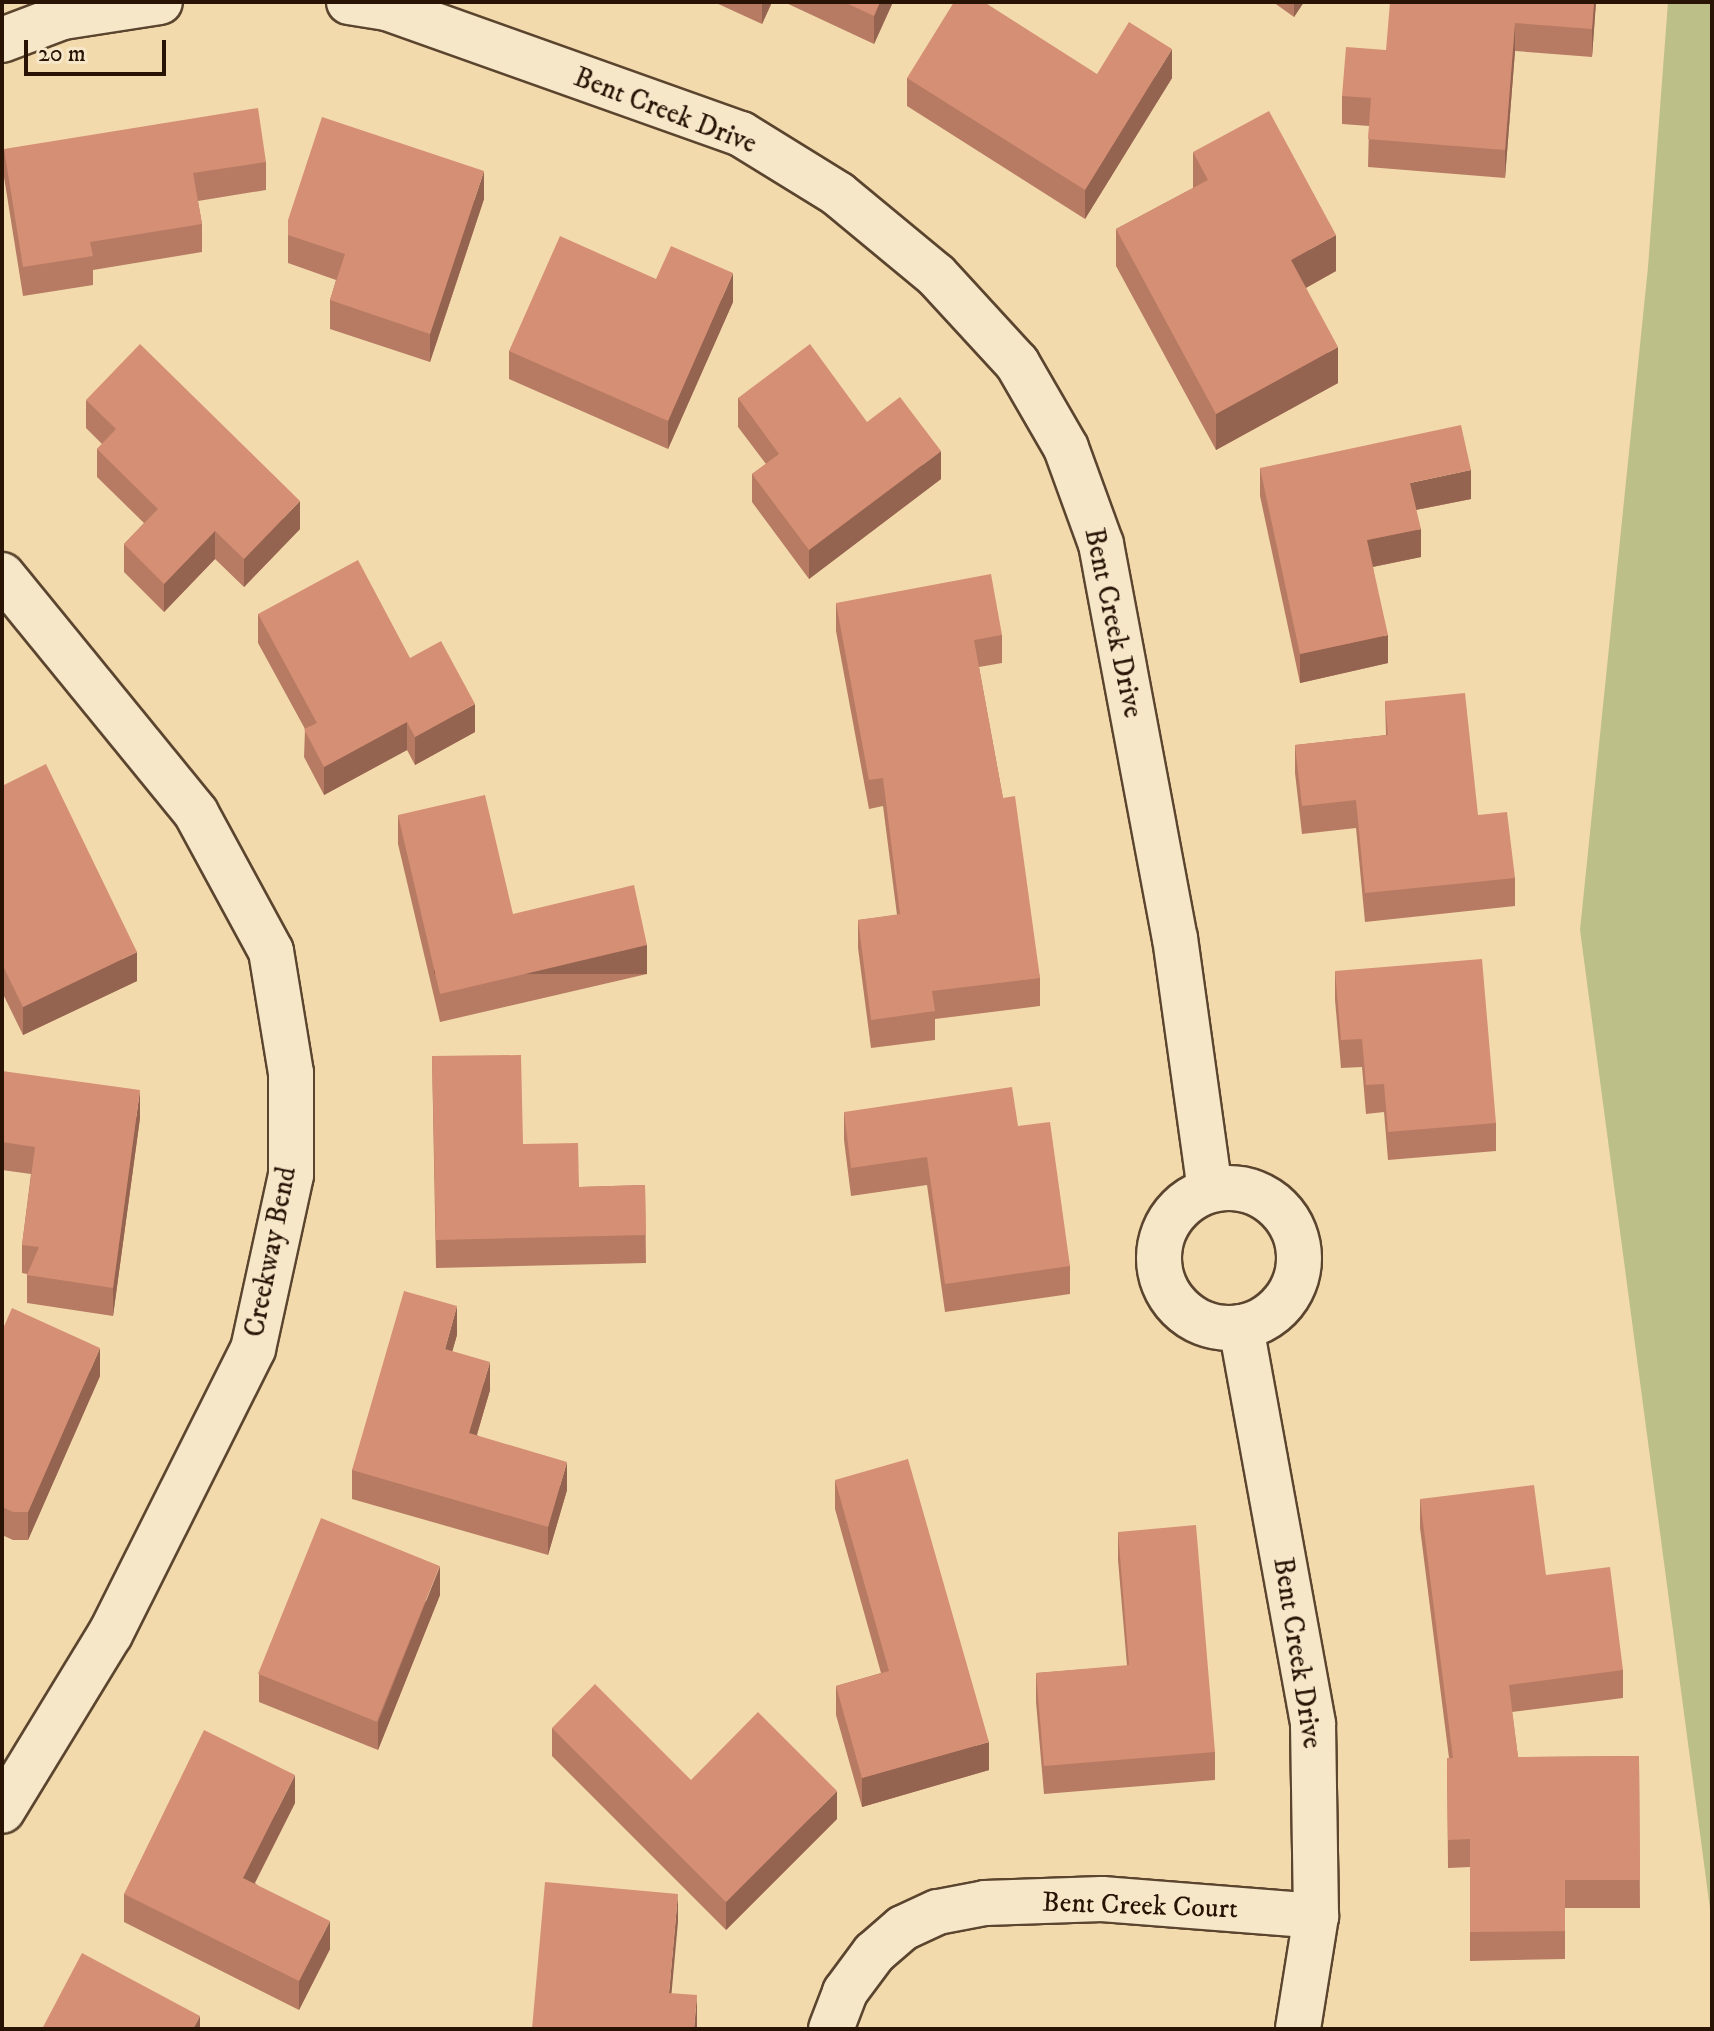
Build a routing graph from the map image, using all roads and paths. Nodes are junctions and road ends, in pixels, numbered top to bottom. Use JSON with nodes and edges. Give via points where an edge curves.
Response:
{"nodes":[{"id":1,"x":160,"y":2,"type":"edge"},
{"id":2,"x":349,"y":2,"type":"edge"},
{"id":3,"x":2,"y":40,"type":"edge"},
{"id":4,"x":2,"y":575,"type":"edge"},
{"id":5,"x":1210,"y":1189,"type":"junction"},
{"id":6,"x":1241,"y":1327,"type":"junction"},
{"id":7,"x":2,"y":1811,"type":"edge"},
{"id":8,"x":1316,"y":1916,"type":"junction"},
{"id":9,"x":831,"y":2029,"type":"edge"},
{"id":10,"x":1298,"y":2029,"type":"edge"}],
"edges":[{"from":1,"to":3,"type":"street","via":[[63,17]]},
{"from":2,"to":5,"type":"street","name":"Bent Creek Drive","via":[[387,8],[741,134],[838,194],[875,224],[936,275],[1017,363],[1066,448],[1101,544],[1175,938]]},
{"from":4,"to":7,"type":"street","name":"Creekway Bend","via":[[196,813],[271,951],[291,1073],[291,1175],[253,1349],[110,1634]]},
{"from":5,"to":6,"type":"street","via":[[1170,1217],[1160,1240],[1160,1275],[1170,1298],[1187,1315],[1209,1326]]},
{"from":5,"to":6,"type":"street","via":[[1251,1190],[1273,1202],[1298,1244],[1295,1282],[1283,1304]]},
{"from":6,"to":8,"type":"street","name":"Bent Creek Drive","via":[[1313,1724]]},
{"from":8,"to":9,"type":"street","name":"Bent Creek Court","via":[[1102,1899],[985,1903],[938,1912],[903,1928],[874,1953],[845,1992]]},
{"from":8,"to":10,"type":"street","name":"Bent Creek Drive"}]}
